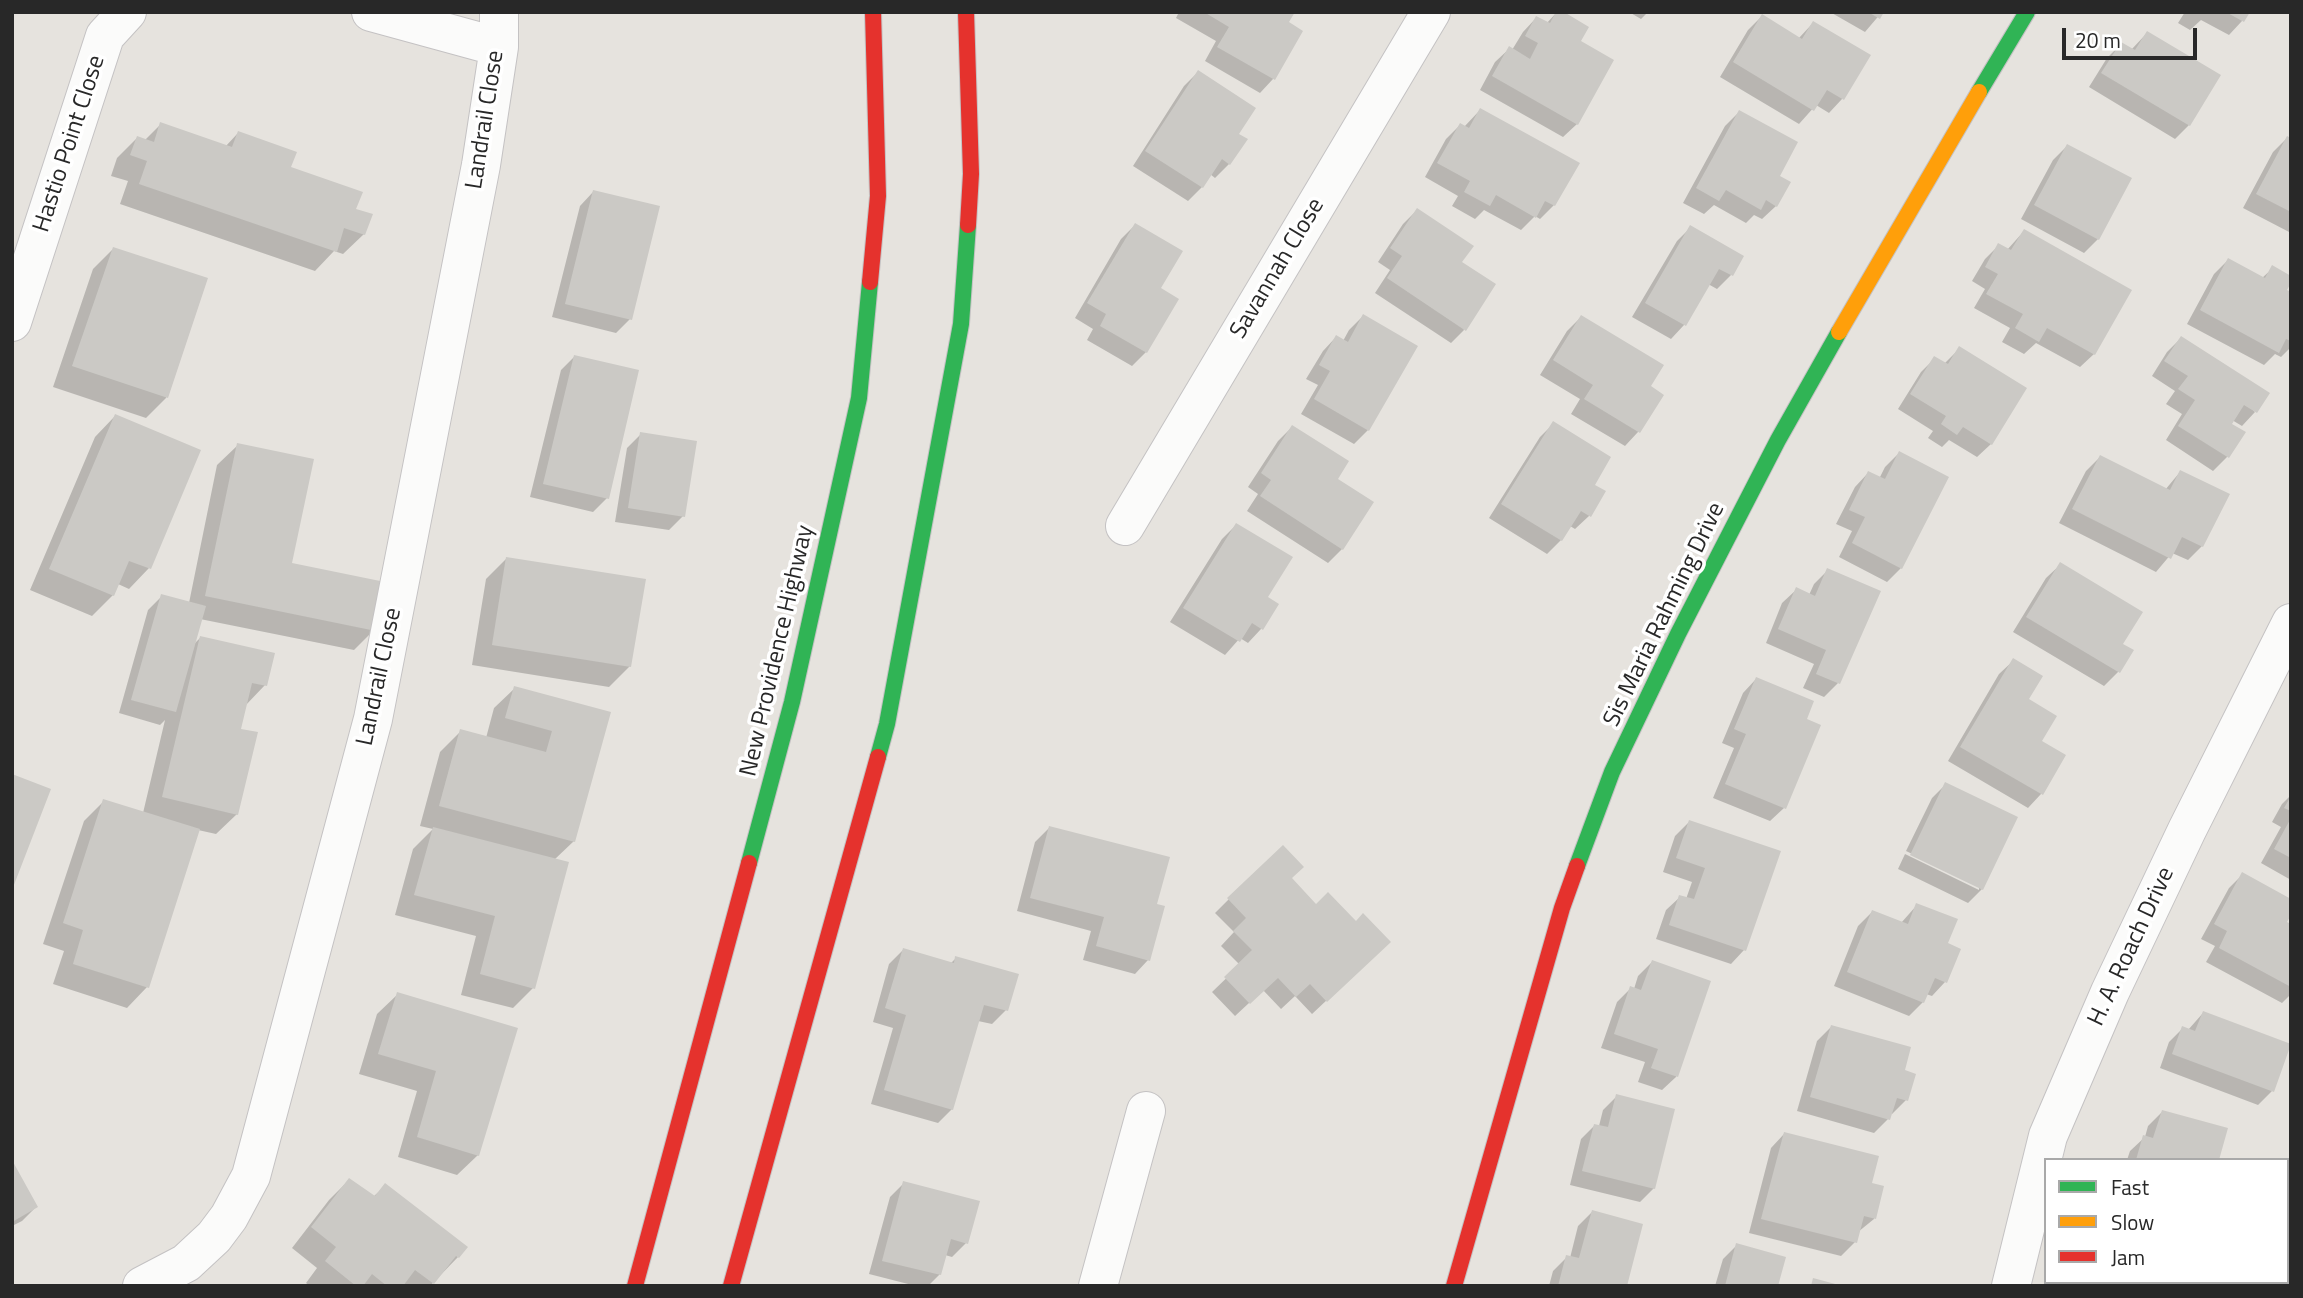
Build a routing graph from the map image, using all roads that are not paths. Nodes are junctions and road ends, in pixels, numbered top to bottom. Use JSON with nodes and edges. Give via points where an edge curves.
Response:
{"nodes":[{"id":1,"x":127,"y":12,"type":"edge"},
{"id":2,"x":371,"y":12,"type":"edge"},
{"id":3,"x":873,"y":12,"type":"edge"},
{"id":4,"x":966,"y":12,"type":"edge"},
{"id":5,"x":1431,"y":12,"type":"edge"},
{"id":6,"x":2027,"y":12,"type":"edge"},
{"id":7,"x":499,"y":30,"type":"edge"},
{"id":8,"x":12,"y":322,"type":"edge"},
{"id":9,"x":1125,"y":526,"type":"dead end"},
{"id":10,"x":2291,"y":624,"type":"edge"},
{"id":11,"x":1146,"y":1111,"type":"dead end"},
{"id":12,"x":142,"y":1286,"type":"edge"},
{"id":13,"x":635,"y":1286,"type":"edge"},
{"id":14,"x":731,"y":1286,"type":"edge"},
{"id":15,"x":1098,"y":1286,"type":"edge"},
{"id":16,"x":1454,"y":1286,"type":"edge"},
{"id":17,"x":2011,"y":1286,"type":"edge"}],
"edges":[{"from":1,"to":8,"type":"street","name":"Hastio Point Close","via":[[105,36]]},
{"from":2,"to":7,"type":"street"},
{"from":3,"to":13,"type":"main road","name":"New Providence Highway","via":[[878,196],[859,398],[792,702]]},
{"from":4,"to":14,"type":"main road","via":[[971,174],[961,324],[925,522],[887,724]]},
{"from":5,"to":9,"type":"street","name":"Savannah Close"},
{"from":6,"to":16,"type":"main road","name":"Sis Maria Rahming Drive","via":[[1778,440],[1612,772],[1562,908]]},
{"from":7,"to":12,"type":"street","name":"Landrail Close","via":[[481,165],[373,719],[251,1176],[214,1237],[187,1264]]},
{"from":10,"to":17,"type":"street","name":"H. A. Roach Drive","via":[[2187,830],[2048,1136]]},
{"from":11,"to":15,"type":"street"}]}
